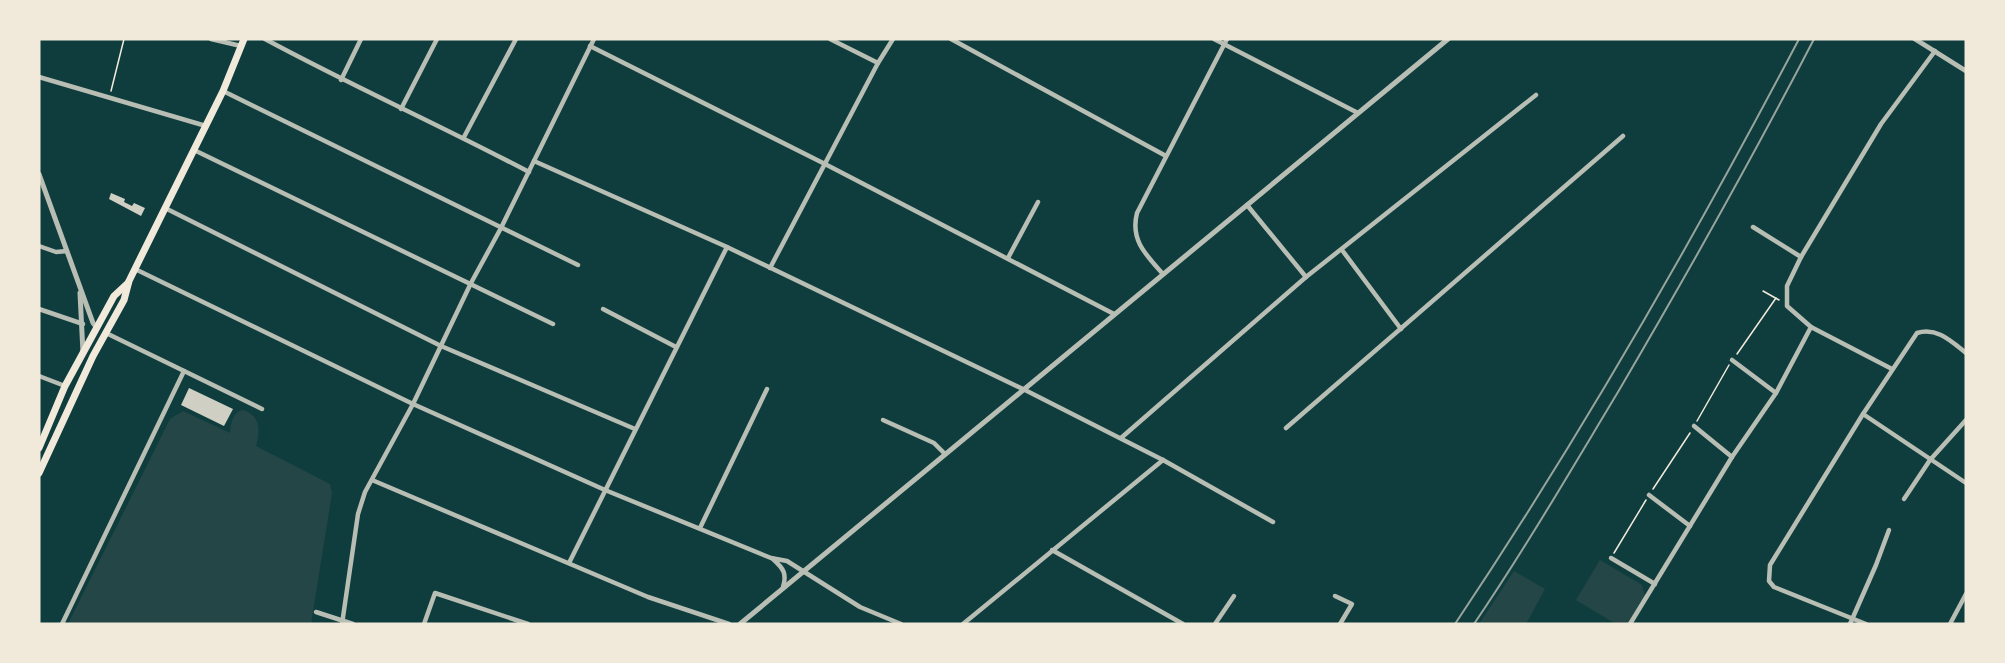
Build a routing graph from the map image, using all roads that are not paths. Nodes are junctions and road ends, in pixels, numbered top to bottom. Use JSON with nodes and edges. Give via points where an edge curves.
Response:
{"nodes":[{"id":1,"x":211,"y":39,"type":"edge"},
{"id":2,"x":265,"y":39,"type":"edge"},
{"id":3,"x":361,"y":39,"type":"edge"},
{"id":4,"x":436,"y":39,"type":"edge"},
{"id":5,"x":516,"y":39,"type":"edge"},
{"id":6,"x":593,"y":39,"type":"edge"},
{"id":7,"x":830,"y":39,"type":"edge"},
{"id":8,"x":893,"y":39,"type":"edge"},
{"id":9,"x":951,"y":39,"type":"edge"},
{"id":10,"x":1214,"y":39,"type":"edge"},
{"id":11,"x":1448,"y":39,"type":"edge"},
{"id":12,"x":1915,"y":39,"type":"edge"},
{"id":13,"x":1226,"y":42,"type":"edge"},
{"id":14,"x":242,"y":43,"type":"edge"},
{"id":15,"x":590,"y":46,"type":"junction"},
{"id":16,"x":1935,"y":51,"type":"junction"},
{"id":17,"x":878,"y":63,"type":"junction"},
{"id":18,"x":1966,"y":71,"type":"edge"},
{"id":19,"x":39,"y":77,"type":"edge"},
{"id":20,"x":341,"y":80,"type":"junction"},
{"id":21,"x":223,"y":91,"type":"junction"},
{"id":22,"x":1536,"y":95,"type":"dead end"},
{"id":23,"x":401,"y":109,"type":"junction"},
{"id":24,"x":1358,"y":113,"type":"junction"},
{"id":25,"x":206,"y":126,"type":"junction"},
{"id":26,"x":1623,"y":136,"type":"dead end"},
{"id":27,"x":464,"y":137,"type":"junction"},
{"id":28,"x":194,"y":150,"type":"junction"},
{"id":29,"x":1166,"y":156,"type":"junction"},
{"id":30,"x":534,"y":160,"type":"junction"},
{"id":31,"x":825,"y":164,"type":"junction"},
{"id":32,"x":529,"y":172,"type":"junction"},
{"id":33,"x":39,"y":174,"type":"edge"},
{"id":34,"x":1038,"y":202,"type":"dead end"},
{"id":35,"x":1247,"y":205,"type":"junction"},
{"id":36,"x":165,"y":208,"type":"junction"},
{"id":37,"x":1752,"y":227,"type":"dead end"},
{"id":38,"x":501,"y":228,"type":"junction"},
{"id":39,"x":39,"y":246,"type":"edge"},
{"id":40,"x":726,"y":247,"type":"junction"},
{"id":41,"x":1342,"y":250,"type":"junction"},
{"id":42,"x":67,"y":251,"type":"junction"},
{"id":43,"x":1801,"y":257,"type":"junction"},
{"id":44,"x":1008,"y":258,"type":"junction"},
{"id":45,"x":578,"y":265,"type":"dead end"},
{"id":46,"x":770,"y":268,"type":"junction"},
{"id":47,"x":135,"y":269,"type":"junction"},
{"id":48,"x":1162,"y":274,"type":"junction"},
{"id":49,"x":1306,"y":277,"type":"junction"},
{"id":50,"x":129,"y":281,"type":"junction"},
{"id":51,"x":471,"y":283,"type":"junction"},
{"id":52,"x":80,"y":286,"type":"junction"},
{"id":53,"x":39,"y":309,"type":"edge"},
{"id":54,"x":603,"y":309,"type":"dead end"},
{"id":55,"x":1114,"y":314,"type":"junction"},
{"id":56,"x":83,"y":324,"type":"junction"},
{"id":57,"x":553,"y":324,"type":"dead end"},
{"id":58,"x":1811,"y":327,"type":"junction"},
{"id":59,"x":97,"y":328,"type":"junction"},
{"id":60,"x":1401,"y":329,"type":"junction"},
{"id":61,"x":106,"y":333,"type":"junction"},
{"id":62,"x":441,"y":346,"type":"junction"},
{"id":63,"x":676,"y":347,"type":"junction"},
{"id":64,"x":83,"y":352,"type":"junction"},
{"id":65,"x":1966,"y":352,"type":"edge"},
{"id":66,"x":1732,"y":360,"type":"dead end"},
{"id":67,"x":1892,"y":369,"type":"junction"},
{"id":68,"x":183,"y":370,"type":"junction"},
{"id":69,"x":39,"y":376,"type":"edge"},
{"id":70,"x":66,"y":386,"type":"junction"},
{"id":71,"x":768,"y":388,"type":"dead end"},
{"id":72,"x":1025,"y":390,"type":"junction"},
{"id":73,"x":1776,"y":393,"type":"junction"},
{"id":74,"x":413,"y":404,"type":"junction"},
{"id":75,"x":262,"y":409,"type":"dead end"},
{"id":76,"x":1863,"y":414,"type":"junction"},
{"id":77,"x":883,"y":420,"type":"dead end"},
{"id":78,"x":1966,"y":420,"type":"edge"},
{"id":79,"x":1694,"y":426,"type":"dead end"},
{"id":80,"x":1286,"y":428,"type":"dead end"},
{"id":81,"x":635,"y":429,"type":"junction"},
{"id":82,"x":41,"y":436,"type":"edge"},
{"id":83,"x":1121,"y":438,"type":"junction"},
{"id":84,"x":39,"y":448,"type":"edge"},
{"id":85,"x":945,"y":454,"type":"junction"},
{"id":86,"x":1732,"y":457,"type":"junction"},
{"id":87,"x":1163,"y":460,"type":"junction"},
{"id":88,"x":1930,"y":460,"type":"junction"},
{"id":89,"x":39,"y":473,"type":"edge"},
{"id":90,"x":372,"y":480,"type":"junction"},
{"id":91,"x":1966,"y":483,"type":"edge"},
{"id":92,"x":605,"y":490,"type":"junction"},
{"id":93,"x":1649,"y":495,"type":"dead end"},
{"id":94,"x":1904,"y":499,"type":"dead end"},
{"id":95,"x":1273,"y":522,"type":"dead end"},
{"id":96,"x":1690,"y":526,"type":"junction"},
{"id":97,"x":700,"y":528,"type":"junction"},
{"id":98,"x":1889,"y":530,"type":"dead end"},
{"id":99,"x":1052,"y":550,"type":"junction"},
{"id":100,"x":771,"y":558,"type":"junction"},
{"id":101,"x":1611,"y":558,"type":"dead end"},
{"id":102,"x":569,"y":563,"type":"junction"},
{"id":103,"x":801,"y":572,"type":"junction"},
{"id":104,"x":1655,"y":584,"type":"junction"},
{"id":105,"x":783,"y":587,"type":"junction"},
{"id":106,"x":1966,"y":594,"type":"edge"},
{"id":107,"x":1335,"y":596,"type":"dead end"},
{"id":108,"x":1234,"y":597,"type":"dead end"},
{"id":109,"x":316,"y":612,"type":"dead end"},
{"id":110,"x":342,"y":622,"type":"edge"},
{"id":111,"x":1851,"y":622,"type":"edge"},
{"id":112,"x":62,"y":624,"type":"edge"},
{"id":113,"x":353,"y":624,"type":"edge"},
{"id":114,"x":424,"y":624,"type":"edge"},
{"id":115,"x":528,"y":624,"type":"edge"},
{"id":116,"x":729,"y":624,"type":"edge"},
{"id":117,"x":740,"y":624,"type":"edge"},
{"id":118,"x":901,"y":624,"type":"edge"},
{"id":119,"x":963,"y":624,"type":"edge"},
{"id":120,"x":1183,"y":624,"type":"edge"},
{"id":121,"x":1215,"y":624,"type":"edge"},
{"id":122,"x":1340,"y":624,"type":"edge"},
{"id":123,"x":1630,"y":624,"type":"edge"},
{"id":124,"x":1866,"y":624,"type":"edge"},
{"id":125,"x":1950,"y":624,"type":"edge"}],
"edges":[{"from":1,"to":14,"type":"street"},
{"from":2,"to":20,"type":"street"},
{"from":3,"to":20,"type":"street"},
{"from":4,"to":23,"type":"street"},
{"from":5,"to":27,"type":"street"},
{"from":6,"to":15,"type":"street"},
{"from":7,"to":17,"type":"street"},
{"from":8,"to":17,"type":"street"},
{"from":9,"to":29,"type":"street"},
{"from":10,"to":13,"type":"street"},
{"from":11,"to":24,"type":"street"},
{"from":12,"to":16,"type":"street"},
{"from":13,"to":24,"type":"street"},
{"from":13,"to":29,"type":"street"},
{"from":14,"to":21,"type":"main road"},
{"from":15,"to":30,"type":"street"},
{"from":15,"to":31,"type":"street"},
{"from":16,"to":18,"type":"street"},
{"from":16,"to":43,"type":"street","via":[[1881,124]]},
{"from":17,"to":31,"type":"street"},
{"from":19,"to":25,"type":"street"},
{"from":20,"to":23,"type":"street"},
{"from":21,"to":25,"type":"main road"},
{"from":21,"to":38,"type":"street"},
{"from":22,"to":41,"type":"street"},
{"from":23,"to":27,"type":"street"},
{"from":24,"to":35,"type":"street"},
{"from":25,"to":28,"type":"main road"},
{"from":26,"to":60,"type":"street"},
{"from":27,"to":32,"type":"street"},
{"from":28,"to":36,"type":"main road"},
{"from":28,"to":51,"type":"street"},
{"from":29,"to":48,"type":"street","via":[[1135,223],[1141,249]]},
{"from":30,"to":32,"type":"street"},
{"from":30,"to":40,"type":"street"},
{"from":31,"to":44,"type":"street"},
{"from":31,"to":46,"type":"street"},
{"from":32,"to":38,"type":"street"},
{"from":33,"to":42,"type":"street"},
{"from":34,"to":44,"type":"street"},
{"from":35,"to":48,"type":"street"},
{"from":35,"to":49,"type":"street"},
{"from":36,"to":47,"type":"main road"},
{"from":36,"to":62,"type":"street"},
{"from":37,"to":43,"type":"street"},
{"from":38,"to":45,"type":"street"},
{"from":38,"to":51,"type":"street"},
{"from":39,"to":42,"type":"street"},
{"from":40,"to":46,"type":"street"},
{"from":40,"to":63,"type":"street"},
{"from":41,"to":49,"type":"street"},
{"from":41,"to":60,"type":"street"},
{"from":42,"to":52,"type":"street"},
{"from":43,"to":58,"type":"street","via":[[1787,286],[1787,306]]},
{"from":44,"to":55,"type":"street"},
{"from":46,"to":72,"type":"street"},
{"from":47,"to":50,"type":"main road"},
{"from":47,"to":74,"type":"street"},
{"from":48,"to":55,"type":"street"},
{"from":49,"to":83,"type":"street"},
{"from":50,"to":59,"type":"main road","via":[[114,296]]},
{"from":50,"to":61,"type":"main road","via":[[124,300]]},
{"from":51,"to":57,"type":"street"},
{"from":51,"to":62,"type":"street"},
{"from":52,"to":56,"type":"street"},
{"from":52,"to":59,"type":"street"},
{"from":53,"to":56,"type":"street"},
{"from":54,"to":63,"type":"street"},
{"from":55,"to":72,"type":"street"},
{"from":56,"to":64,"type":"street"},
{"from":58,"to":67,"type":"street"},
{"from":58,"to":73,"type":"street"},
{"from":59,"to":61,"type":"main road"},
{"from":59,"to":64,"type":"main road"},
{"from":60,"to":80,"type":"street"},
{"from":61,"to":68,"type":"street"},
{"from":61,"to":89,"type":"main road"},
{"from":62,"to":74,"type":"street"},
{"from":62,"to":81,"type":"street"},
{"from":63,"to":81,"type":"street"},
{"from":64,"to":70,"type":"main road"},
{"from":65,"to":67,"type":"street","via":[[1944,336],[1924,331],[1911,339]]},
{"from":66,"to":73,"type":"street"},
{"from":67,"to":76,"type":"street"},
{"from":68,"to":75,"type":"street"},
{"from":68,"to":112,"type":"street"},
{"from":69,"to":70,"type":"street"},
{"from":70,"to":82,"type":"main road"},
{"from":71,"to":97,"type":"street"},
{"from":72,"to":83,"type":"street"},
{"from":72,"to":85,"type":"street"},
{"from":73,"to":86,"type":"street"},
{"from":74,"to":90,"type":"street"},
{"from":74,"to":92,"type":"street"},
{"from":76,"to":88,"type":"street"},
{"from":76,"to":111,"type":"street","via":[[1770,565],[1774,587]]},
{"from":77,"to":85,"type":"street","via":[[934,443]]},
{"from":78,"to":88,"type":"street"},
{"from":79,"to":86,"type":"street"},
{"from":81,"to":92,"type":"street"},
{"from":82,"to":84,"type":"main road"},
{"from":83,"to":87,"type":"street"},
{"from":85,"to":103,"type":"street"},
{"from":86,"to":96,"type":"street"},
{"from":87,"to":95,"type":"street"},
{"from":87,"to":99,"type":"street"},
{"from":88,"to":91,"type":"street"},
{"from":88,"to":94,"type":"street"},
{"from":90,"to":102,"type":"street"},
{"from":90,"to":110,"type":"street","via":[[358,514]]},
{"from":92,"to":97,"type":"street"},
{"from":92,"to":102,"type":"street"},
{"from":93,"to":96,"type":"street"},
{"from":96,"to":104,"type":"street"},
{"from":97,"to":100,"type":"street"},
{"from":98,"to":111,"type":"street"},
{"from":99,"to":119,"type":"street"},
{"from":99,"to":120,"type":"street"},
{"from":100,"to":103,"type":"street","via":[[787,561]]},
{"from":100,"to":105,"type":"street","via":[[784,570]]},
{"from":101,"to":104,"type":"street"},
{"from":102,"to":116,"type":"street","via":[[648,597]]},
{"from":103,"to":105,"type":"street"},
{"from":103,"to":118,"type":"street","via":[[860,608]]},
{"from":104,"to":123,"type":"street"},
{"from":105,"to":117,"type":"street"},
{"from":106,"to":125,"type":"street"},
{"from":107,"to":122,"type":"street","via":[[1352,604]]},
{"from":108,"to":121,"type":"street"},
{"from":109,"to":110,"type":"street"},
{"from":110,"to":113,"type":"street"},
{"from":111,"to":124,"type":"street"},
{"from":114,"to":115,"type":"street","via":[[435,593]]}]}
